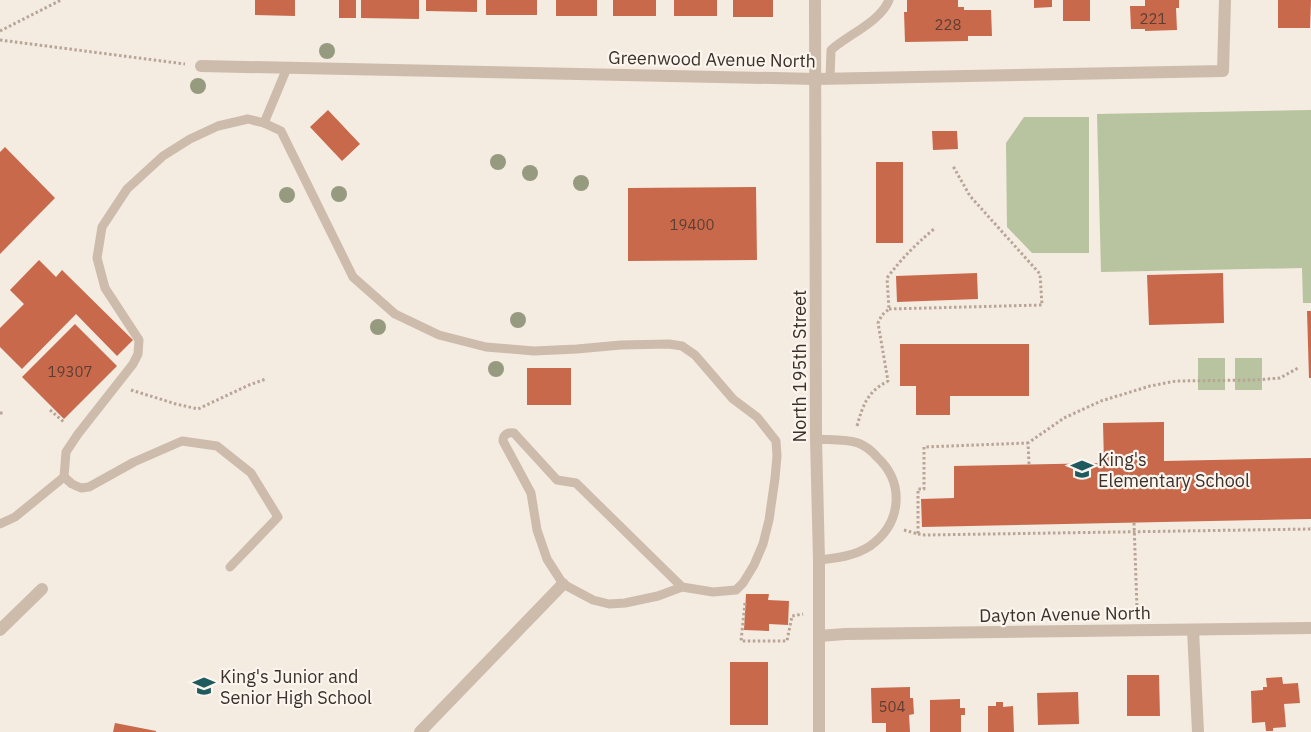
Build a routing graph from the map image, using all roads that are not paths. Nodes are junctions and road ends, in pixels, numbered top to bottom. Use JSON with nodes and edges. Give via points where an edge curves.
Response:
{"nodes":[{"id":1,"x":815,"y":0,"type":"edge"},
{"id":2,"x":890,"y":0,"type":"edge"},
{"id":3,"x":1225,"y":0,"type":"edge"},
{"id":4,"x":201,"y":66,"type":"road end"},
{"id":5,"x":287,"y":68,"type":"junction"},
{"id":6,"x":816,"y":79,"type":"junction"},
{"id":7,"x":830,"y":79,"type":"junction"},
{"id":8,"x":264,"y":123,"type":"junction"},
{"id":9,"x":816,"y":439,"type":"junction"},
{"id":10,"x":64,"y":477,"type":"junction"},
{"id":11,"x":0,"y":524,"type":"edge"},
{"id":12,"x":819,"y":560,"type":"junction"},
{"id":13,"x":230,"y":567,"type":"dead end"},
{"id":14,"x":563,"y":584,"type":"junction"},
{"id":15,"x":682,"y":586,"type":"junction"},
{"id":16,"x":42,"y":589,"type":"dead end"},
{"id":17,"x":1311,"y":628,"type":"edge"},
{"id":18,"x":0,"y":630,"type":"edge"},
{"id":19,"x":1193,"y":630,"type":"junction"},
{"id":20,"x":819,"y":636,"type":"junction"},
{"id":21,"x":420,"y":732,"type":"edge"},
{"id":22,"x":819,"y":732,"type":"edge"},
{"id":23,"x":1198,"y":732,"type":"edge"}],
"edges":[{"from":1,"to":6,"type":"street","name":"North 195th Street"},
{"from":2,"to":7,"type":"lane","via":[[878,16],[831,50]]},
{"from":3,"to":7,"type":"street","name":"Greenwood Avenue North","via":[[1223,71]]},
{"from":4,"to":5,"type":"street","name":"Greenwood Avenue North"},
{"from":5,"to":6,"type":"street","name":"Greenwood Avenue North"},
{"from":5,"to":8,"type":"lane"},
{"from":6,"to":7,"type":"street","name":"Greenwood Avenue North"},
{"from":6,"to":9,"type":"street","name":"North 195th Street"},
{"from":8,"to":10,"type":"lane","via":[[248,119],[218,126],[163,156],[127,189],[102,227],[97,258],[105,288],[139,340],[138,354],[66,452]]},
{"from":8,"to":15,"type":"lane","via":[[281,131],[353,277],[396,314],[440,335],[486,347],[534,350],[621,345],[682,346],[695,355],[733,399],[757,417],[776,441],[777,456],[769,520],[758,556],[736,590],[713,592]]},
{"from":9,"to":12,"type":"street","name":"North 195th Street"},
{"from":9,"to":12,"type":"lane","via":[[865,446],[885,466],[896,488],[893,517],[878,540],[852,555]]},
{"from":10,"to":11,"type":"lane","via":[[15,517]]},
{"from":10,"to":13,"type":"lane","via":[[80,488],[89,487],[182,441],[217,446],[251,473],[278,518]]},
{"from":12,"to":20,"type":"street","name":"North 195th Street"},
{"from":14,"to":15,"type":"lane","via":[[593,600],[609,604],[658,596]]},
{"from":14,"to":15,"type":"lane","via":[[544,552],[532,493],[503,442],[505,434],[510,432],[514,432],[557,480],[576,483]]},
{"from":14,"to":21,"type":"street"},
{"from":16,"to":18,"type":"street"},
{"from":17,"to":19,"type":"street","name":"Dayton Avenue North"},
{"from":19,"to":20,"type":"street","name":"Dayton Avenue North"},
{"from":19,"to":23,"type":"street"},
{"from":20,"to":22,"type":"street","name":"North 195th Street"}]}
